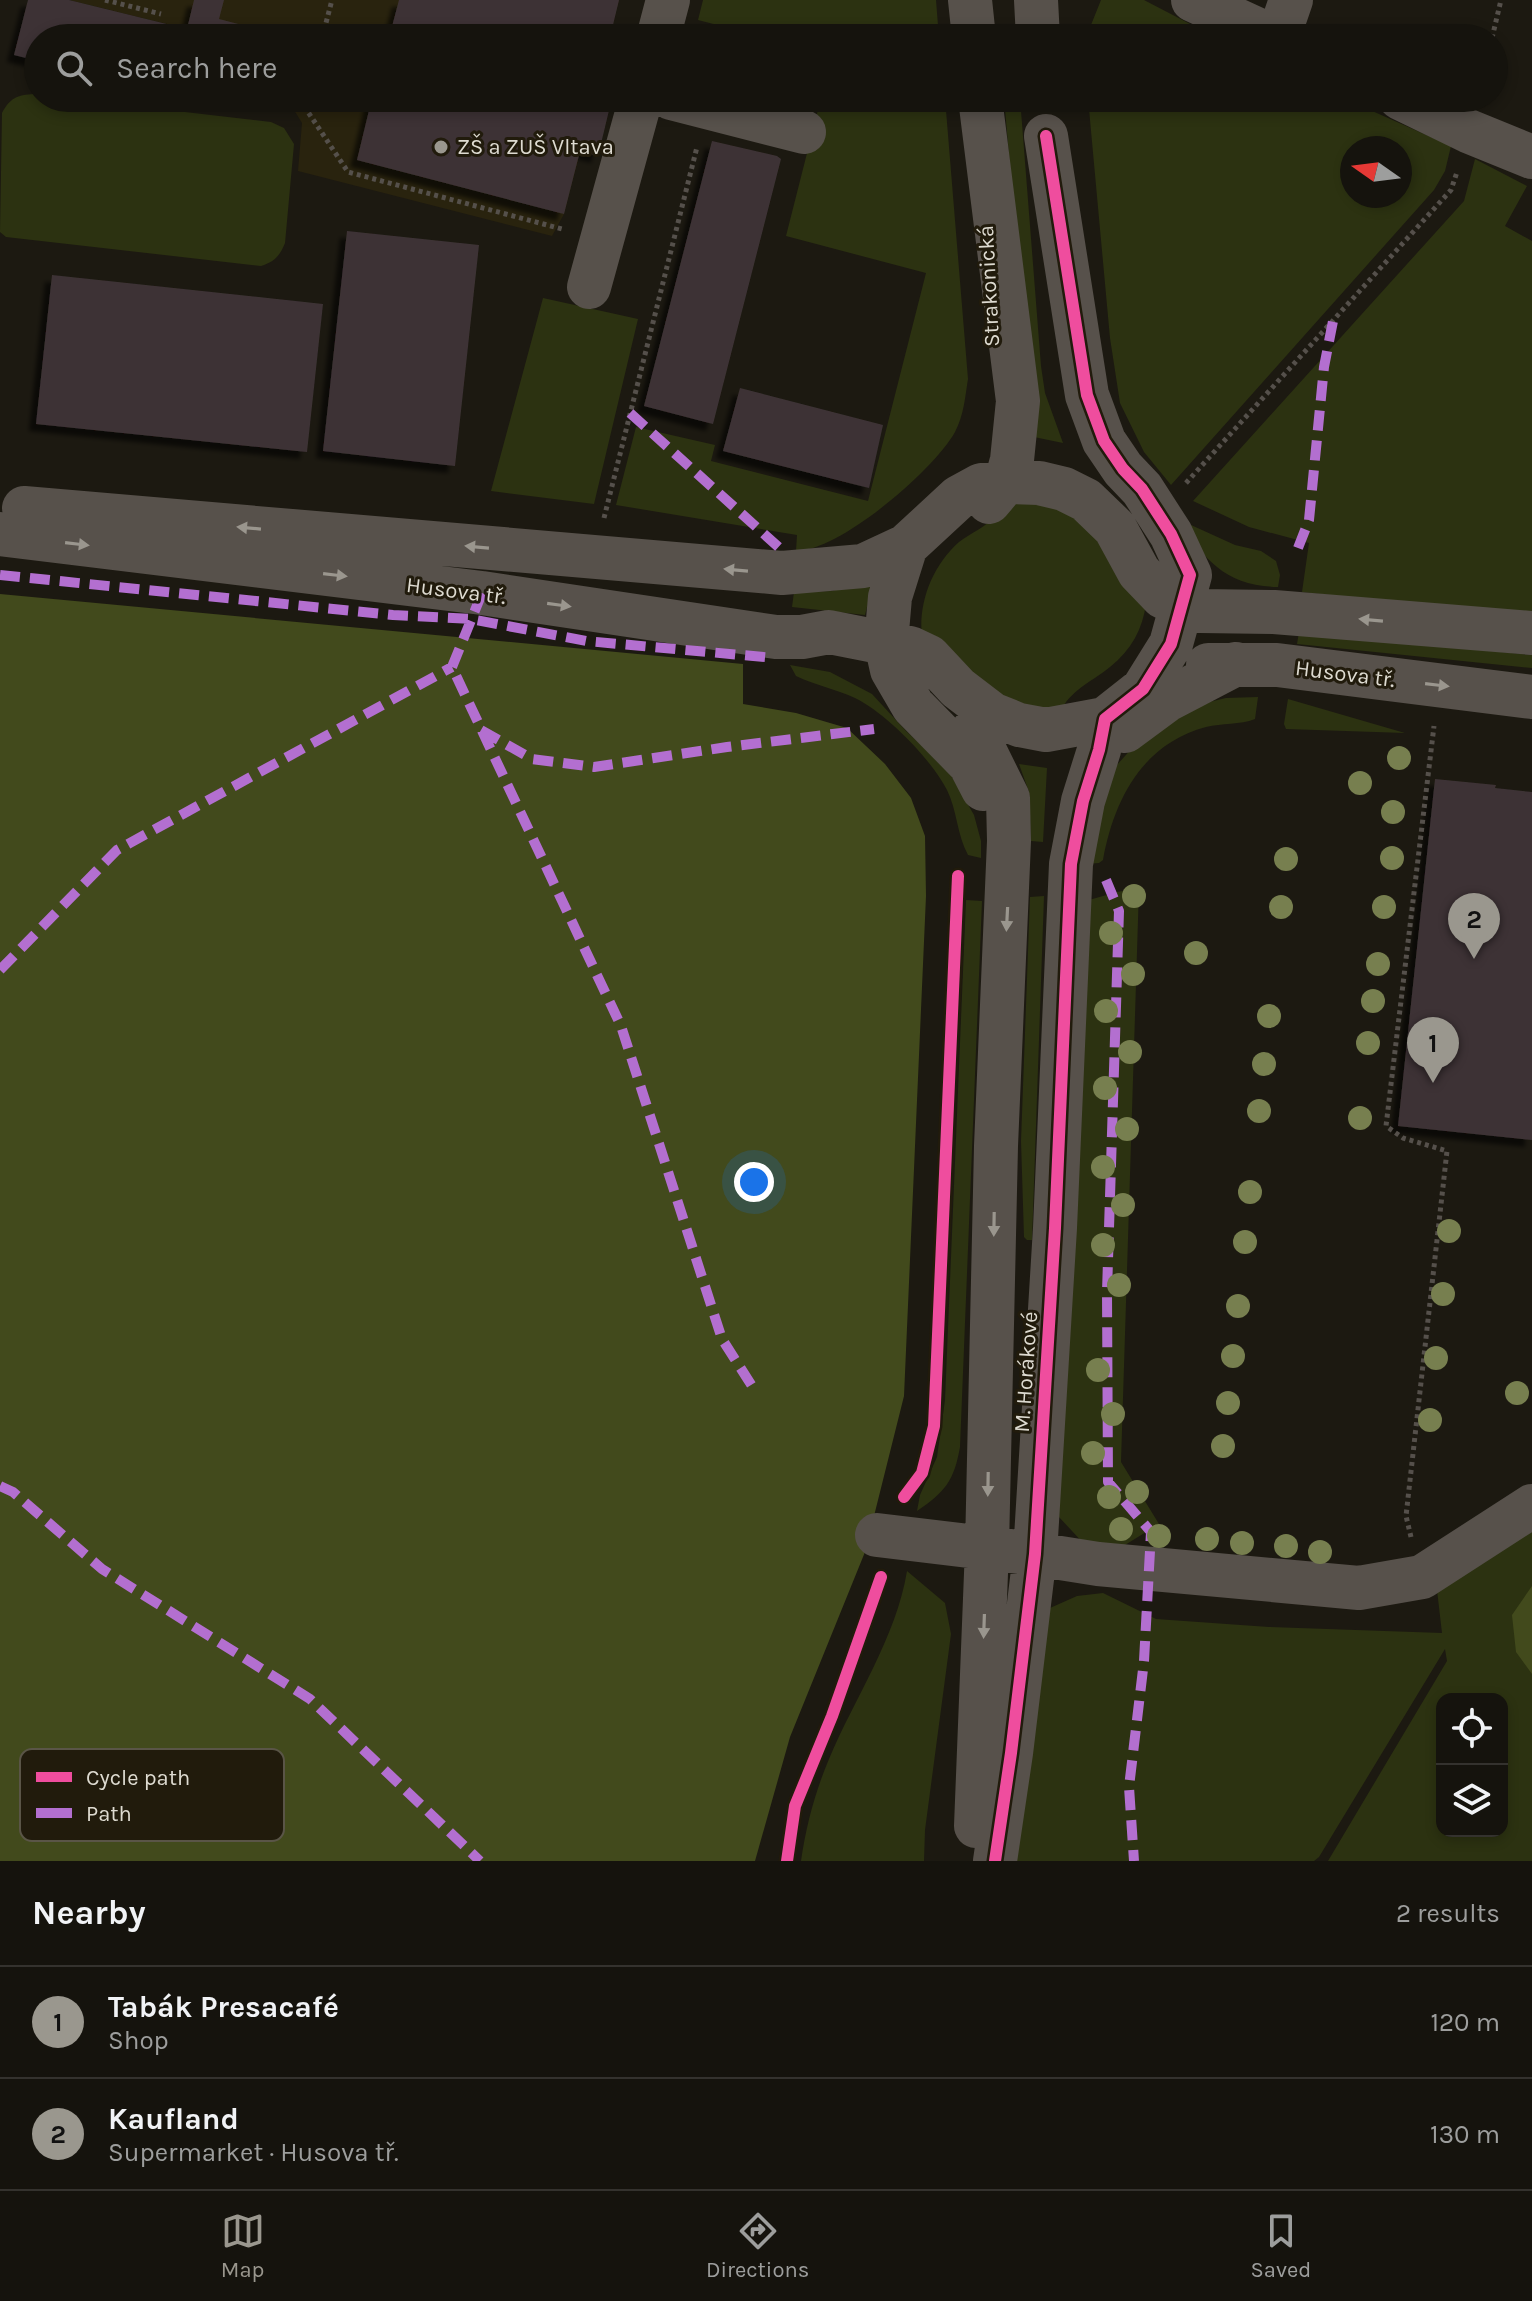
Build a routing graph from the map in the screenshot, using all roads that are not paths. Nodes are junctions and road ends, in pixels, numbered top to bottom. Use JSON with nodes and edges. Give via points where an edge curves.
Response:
{"nodes":[{"id":1,"x":668,"y":0,"type":"edge"},
{"id":2,"x":970,"y":0,"type":"edge"},
{"id":3,"x":1036,"y":0,"type":"edge"},
{"id":4,"x":1193,"y":0,"type":"edge"},
{"id":5,"x":1291,"y":0,"type":"edge"},
{"id":6,"x":662,"y":24,"type":"edge"},
{"id":7,"x":973,"y":24,"type":"edge"},
{"id":8,"x":1037,"y":24,"type":"edge"},
{"id":9,"x":1246,"y":24,"type":"edge"},
{"id":10,"x":1282,"y":24,"type":"edge"},
{"id":11,"x":637,"y":112,"type":"edge"},
{"id":12,"x":725,"y":112,"type":"edge"},
{"id":13,"x":981,"y":112,"type":"edge"},
{"id":14,"x":1429,"y":112,"type":"edge"},
{"id":15,"x":1044,"y":117,"type":"edge"},
{"id":16,"x":804,"y":132,"type":"dead end"},
{"id":17,"x":1532,"y":157,"type":"edge"},
{"id":18,"x":589,"y":287,"type":"dead end"},
{"id":19,"x":992,"y":474,"type":"junction"},
{"id":20,"x":1090,"y":475,"type":"junction"},
{"id":21,"x":0,"y":506,"type":"edge"},
{"id":22,"x":0,"y":534,"type":"edge"},
{"id":23,"x":906,"y":546,"type":"junction"},
{"id":24,"x":814,"y":569,"type":"junction"},
{"id":25,"x":1174,"y":582,"type":"junction"},
{"id":26,"x":1532,"y":633,"type":"edge"},
{"id":27,"x":902,"y":661,"type":"junction"},
{"id":28,"x":1236,"y":664,"type":"junction"},
{"id":29,"x":1157,"y":666,"type":"junction"},
{"id":30,"x":1532,"y":697,"type":"edge"},
{"id":31,"x":974,"y":729,"type":"junction"},
{"id":32,"x":1088,"y":737,"type":"junction"},
{"id":33,"x":1009,"y":841,"type":"junction"},
{"id":34,"x":1532,"y":1506,"type":"edge"},
{"id":35,"x":877,"y":1535,"type":"dead end"},
{"id":36,"x":987,"y":1548,"type":"junction"},
{"id":37,"x":1035,"y":1554,"type":"junction"},
{"id":38,"x":975,"y":1861,"type":"edge"},
{"id":39,"x":995,"y":1861,"type":"edge"}],
"edges":[{"from":1,"to":6,"type":"street"},
{"from":2,"to":7,"type":"street"},
{"from":3,"to":8,"type":"street"},
{"from":4,"to":9,"type":"street"},
{"from":5,"to":10,"type":"street"},
{"from":11,"to":18,"type":"street"},
{"from":12,"to":16,"type":"street"},
{"from":13,"to":19,"type":"street","name":"Strakonická","via":[[1018,401]]},
{"from":14,"to":17,"type":"street"},
{"from":15,"to":20,"type":"street","via":[[1055,372]]},
{"from":15,"to":25,"type":"street","via":[[1087,395],[1104,441],[1171,534]]},
{"from":19,"to":20,"type":"street","via":[[1049,463]]},
{"from":19,"to":23,"type":"street","via":[[932,519]]},
{"from":19,"to":24,"type":"street","via":[[952,474]]},
{"from":19,"to":25,"type":"street","via":[[1064,489],[1086,500],[1115,528],[1139,572]]},
{"from":19,"to":27,"type":"street","via":[[985,507],[949,531],[925,561]]},
{"from":20,"to":25,"type":"street","via":[[1146,532]]},
{"from":24,"to":21,"type":"street","name":"Husova tř.","one_way":true,"via":[[782,573]]},
{"from":22,"to":27,"type":"street","name":"Husova tř.","one_way":true,"via":[[802,637],[829,652]]},
{"from":23,"to":24,"type":"street","name":"Husova tř.","via":[[863,566]]},
{"from":23,"to":27,"type":"street","via":[[890,597]]},
{"from":26,"to":25,"type":"street","one_way":true,"via":[[1274,612],[1218,591]]},
{"from":25,"to":29,"type":"street","via":[[1171,644]]},
{"from":25,"to":32,"type":"street","via":[[1143,652],[1114,683],[1083,704]]},
{"from":27,"to":31,"type":"street","via":[[934,699]]},
{"from":27,"to":32,"type":"street","via":[[929,657],[992,714],[1019,725]]},
{"from":27,"to":33,"type":"street","via":[[913,706],[970,764]]},
{"from":28,"to":29,"type":"street","name":"Husova tř."},
{"from":28,"to":30,"type":"street","name":"Husova tř.","one_way":true},
{"from":28,"to":32,"type":"street"},
{"from":29,"to":32,"type":"street","via":[[1143,689]]},
{"from":31,"to":32,"type":"street","via":[[1006,746],[1059,757]]},
{"from":31,"to":33,"type":"street","name":"M. Horákové","via":[[1008,798]]},
{"from":32,"to":37,"type":"street","name":"M. Horákové","via":[[1062,801],[1061,834],[1071,874]]},
{"from":33,"to":36,"type":"street","name":"M. Horákové","one_way":true},
{"from":34,"to":37,"type":"street","via":[[1422,1577],[1359,1588]]},
{"from":35,"to":36,"type":"street"},
{"from":36,"to":37,"type":"street"},
{"from":36,"to":38,"type":"street","name":"M. Horákové","one_way":true},
{"from":37,"to":39,"type":"street","name":"M. Horákové"}]}
